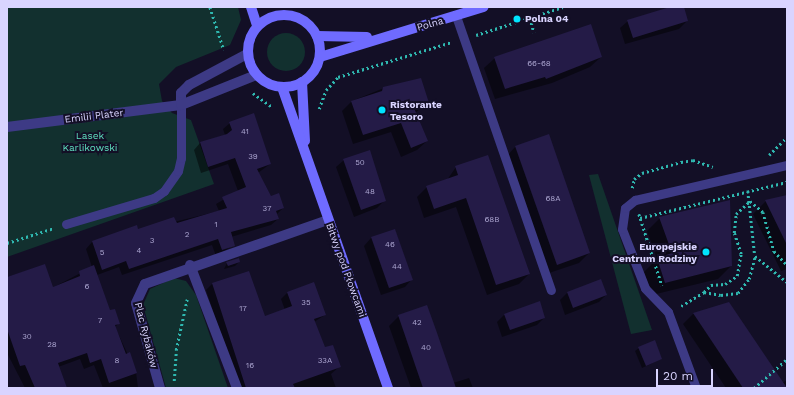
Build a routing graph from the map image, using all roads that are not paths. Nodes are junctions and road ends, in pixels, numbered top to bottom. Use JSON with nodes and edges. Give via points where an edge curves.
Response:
{"nodes":[{"id":1,"x":251,"y":7,"type":"edge"},
{"id":2,"x":484,"y":7,"type":"edge"},
{"id":3,"x":277,"y":11,"type":"edge"},
{"id":4,"x":456,"y":16,"type":"junction"},
{"id":5,"x":257,"y":26,"type":"junction"},
{"id":6,"x":317,"y":36,"type":"junction"},
{"id":7,"x":375,"y":37,"type":"junction"},
{"id":8,"x":247,"y":54,"type":"junction"},
{"id":9,"x":320,"y":57,"type":"junction"},
{"id":10,"x":256,"y":75,"type":"junction"},
{"id":11,"x":302,"y":82,"type":"junction"},
{"id":12,"x":282,"y":87,"type":"junction"},
{"id":13,"x":181,"y":105,"type":"junction"},
{"id":14,"x":7,"y":127,"type":"edge"},
{"id":15,"x":305,"y":151,"type":"junction"},
{"id":16,"x":787,"y":165,"type":"edge"},
{"id":17,"x":328,"y":220,"type":"junction"},
{"id":18,"x":66,"y":224,"type":"road end"},
{"id":19,"x":190,"y":265,"type":"junction"},
{"id":20,"x":551,"y":290,"type":"dead end"},
{"id":21,"x":160,"y":388,"type":"edge"},
{"id":22,"x":237,"y":388,"type":"edge"},
{"id":23,"x":388,"y":388,"type":"edge"},
{"id":24,"x":696,"y":388,"type":"edge"}],
"edges":[{"from":1,"to":5,"type":"street"},
{"from":2,"to":4,"type":"street","name":"Polna"},
{"from":3,"to":5,"type":"street"},
{"from":3,"to":6,"type":"street","via":[[302,20]]},
{"from":4,"to":7,"type":"street","name":"Polna"},
{"from":4,"to":20,"type":"lane"},
{"from":5,"to":8,"type":"street","via":[[249,39]]},
{"from":6,"to":7,"type":"street","name":"Polna"},
{"from":6,"to":9,"type":"street"},
{"from":7,"to":9,"type":"street","name":"Polna"},
{"from":8,"to":10,"type":"street"},
{"from":8,"to":13,"type":"street","via":[[189,85],[181,93]]},
{"from":9,"to":11,"type":"street","via":[[314,71]]},
{"from":10,"to":12,"type":"street","via":[[268,84]]},
{"from":10,"to":13,"type":"street","name":"Emilii Plater"},
{"from":11,"to":12,"type":"street"},
{"from":11,"to":15,"type":"street","name":"Bitwy pod Płowcami"},
{"from":12,"to":15,"type":"street","name":"Bitwy pod Płowcami"},
{"from":13,"to":14,"type":"street","name":"Emilii Plater"},
{"from":13,"to":18,"type":"lane","via":[[181,158],[178,170],[164,191],[154,198]]},
{"from":15,"to":17,"type":"street","name":"Bitwy pod Płowcami"},
{"from":16,"to":24,"type":"lane","via":[[629,202],[622,215],[622,229],[645,288],[662,303],[669,316]]},
{"from":17,"to":19,"type":"street","name":"Plac Rybaków"},
{"from":17,"to":23,"type":"street","name":"Bitwy pod Płowcami"},
{"from":19,"to":21,"type":"street","name":"Plac Rybaków","via":[[145,284],[138,294],[136,303]]},
{"from":19,"to":22,"type":"street"}]}
